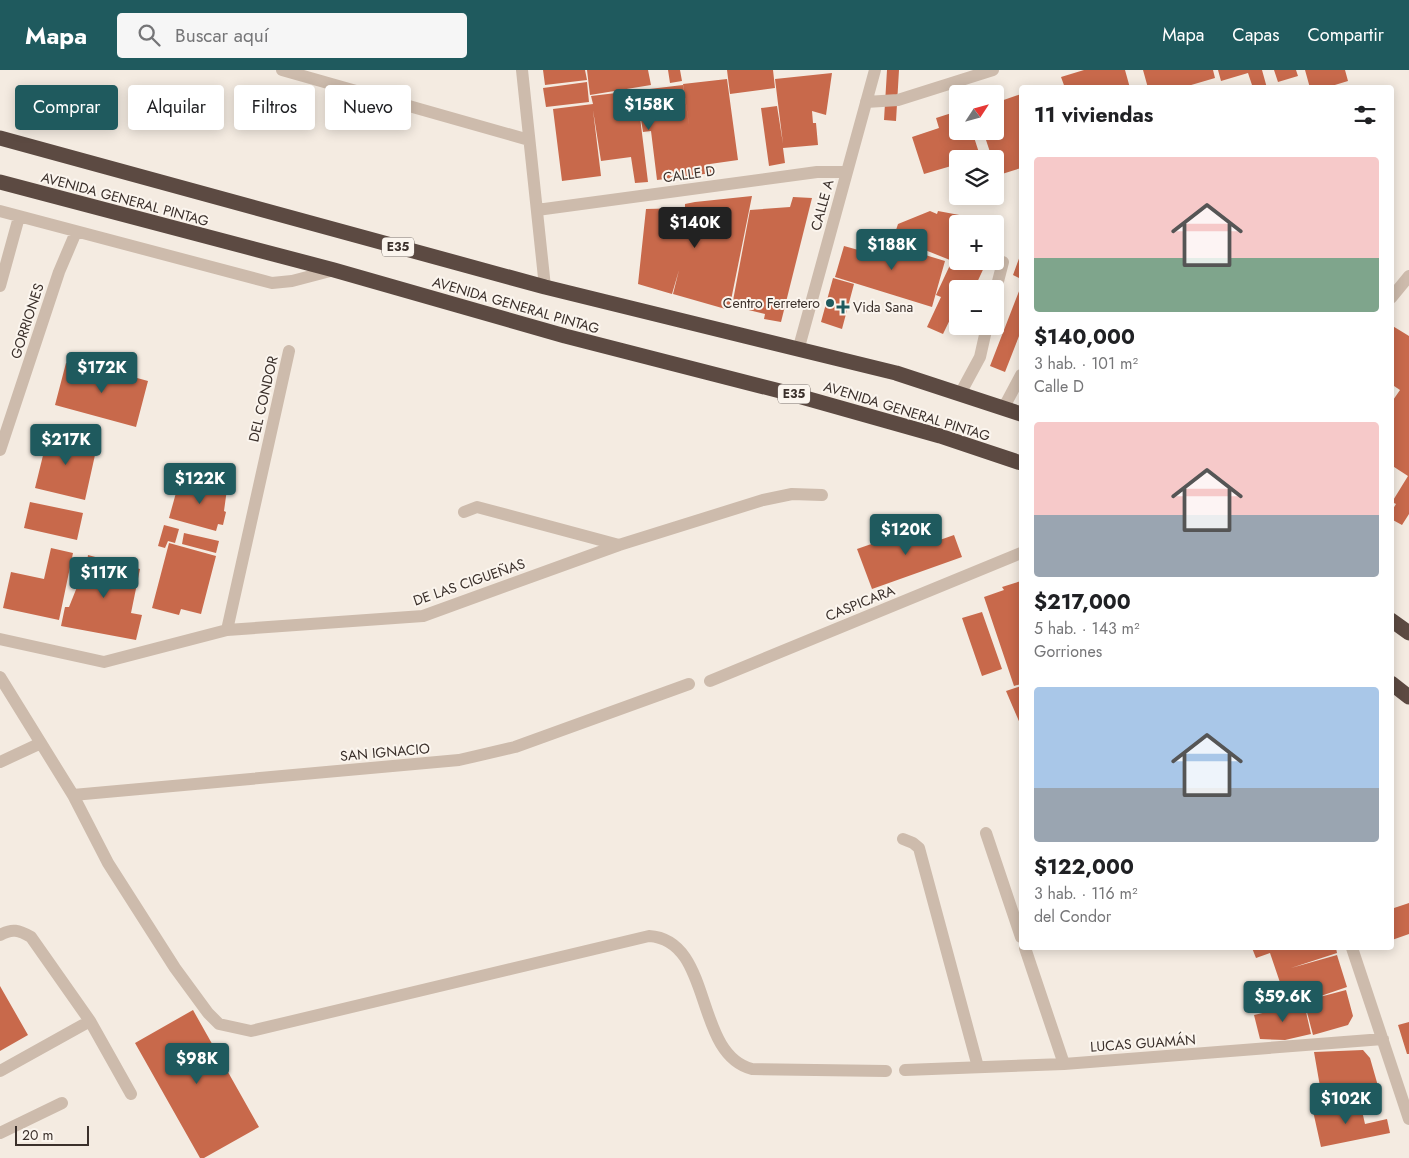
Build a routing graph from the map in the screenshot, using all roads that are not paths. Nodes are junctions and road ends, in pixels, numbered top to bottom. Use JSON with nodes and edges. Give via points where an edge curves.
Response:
{"nodes":[{"id":1,"x":282,"y":70,"type":"edge"},
{"id":2,"x":522,"y":70,"type":"edge"},
{"id":3,"x":875,"y":70,"type":"edge"},
{"id":4,"x":992,"y":70,"type":"edge"},
{"id":5,"x":295,"y":72,"type":"edge"},
{"id":6,"x":866,"y":102,"type":"junction"},
{"id":7,"x":0,"y":138,"type":"edge"},
{"id":8,"x":529,"y":140,"type":"junction"},
{"id":9,"x":846,"y":172,"type":"junction"},
{"id":10,"x":0,"y":182,"type":"edge"},
{"id":11,"x":537,"y":210,"type":"junction"},
{"id":12,"x":0,"y":212,"type":"edge"},
{"id":13,"x":19,"y":217,"type":"junction"},
{"id":14,"x":76,"y":232,"type":"junction"},
{"id":15,"x":334,"y":270,"type":"junction"},
{"id":16,"x":1409,"y":276,"type":"edge"},
{"id":17,"x":0,"y":286,"type":"edge"},
{"id":18,"x":545,"y":287,"type":"junction"},
{"id":19,"x":1394,"y":294,"type":"edge"},
{"id":20,"x":985,"y":335,"type":"edge"},
{"id":21,"x":799,"y":347,"type":"junction"},
{"id":22,"x":289,"y":351,"type":"dead end"},
{"id":23,"x":1019,"y":379,"type":"edge"},
{"id":24,"x":960,"y":394,"type":"junction"},
{"id":25,"x":1004,"y":407,"type":"junction"},
{"id":26,"x":1019,"y":413,"type":"edge"},
{"id":27,"x":0,"y":450,"type":"edge"},
{"id":28,"x":1019,"y":462,"type":"edge"},
{"id":29,"x":822,"y":495,"type":"dead end"},
{"id":30,"x":464,"y":512,"type":"dead end"},
{"id":31,"x":619,"y":545,"type":"junction"},
{"id":32,"x":1019,"y":554,"type":"edge"},
{"id":33,"x":1394,"y":622,"type":"edge"},
{"id":34,"x":227,"y":630,"type":"junction"},
{"id":35,"x":1409,"y":633,"type":"edge"},
{"id":36,"x":0,"y":639,"type":"edge"},
{"id":37,"x":0,"y":677,"type":"edge"},
{"id":38,"x":710,"y":681,"type":"dead end"},
{"id":39,"x":689,"y":684,"type":"dead end"},
{"id":40,"x":1394,"y":685,"type":"edge"},
{"id":41,"x":1409,"y":696,"type":"edge"},
{"id":42,"x":41,"y":743,"type":"junction"},
{"id":43,"x":0,"y":762,"type":"edge"},
{"id":44,"x":73,"y":795,"type":"junction"},
{"id":45,"x":986,"y":833,"type":"dead end"},
{"id":46,"x":903,"y":839,"type":"dead end"},
{"id":47,"x":1019,"y":932,"type":"edge"},
{"id":48,"x":0,"y":935,"type":"edge"},
{"id":49,"x":1026,"y":950,"type":"edge"},
{"id":50,"x":1353,"y":950,"type":"edge"},
{"id":51,"x":90,"y":1021,"type":"junction"},
{"id":52,"x":1383,"y":1039,"type":"junction"},
{"id":53,"x":1064,"y":1064,"type":"junction"},
{"id":54,"x":978,"y":1067,"type":"junction"},
{"id":55,"x":886,"y":1070,"type":"dead end"},
{"id":56,"x":905,"y":1070,"type":"dead end"},
{"id":57,"x":0,"y":1071,"type":"edge"},
{"id":58,"x":131,"y":1094,"type":"dead end"},
{"id":59,"x":62,"y":1103,"type":"dead end"},
{"id":60,"x":1409,"y":1119,"type":"edge"},
{"id":61,"x":0,"y":1133,"type":"edge"}],
"edges":[{"from":1,"to":5,"type":"street"},
{"from":2,"to":8,"type":"street"},
{"from":3,"to":6,"type":"street","name":"CALLE A"},
{"from":4,"to":6,"type":"street","via":[[898,100]]},
{"from":5,"to":8,"type":"street"},
{"from":6,"to":9,"type":"street","name":"CALLE A"},
{"from":7,"to":18,"type":"highway","name":"AVENIDA GENERAL PINTAG","number":"E35"},
{"from":8,"to":11,"type":"street"},
{"from":9,"to":11,"type":"street","name":"CALLE D","via":[[817,172]]},
{"from":9,"to":21,"type":"street","name":"CALLE A"},
{"from":10,"to":15,"type":"highway","name":"AVENIDA GENERAL PINTAG","number":"E35"},
{"from":11,"to":18,"type":"street"},
{"from":12,"to":13,"type":"street"},
{"from":13,"to":14,"type":"street"},
{"from":13,"to":17,"type":"street"},
{"from":14,"to":15,"type":"street","via":[[272,283]]},
{"from":14,"to":27,"type":"street","name":"GORRIONES","via":[[59,272]]},
{"from":15,"to":28,"type":"highway","name":"AVENIDA GENERAL PINTAG","number":"E35","via":[[565,336],[784,392],[940,436]]},
{"from":16,"to":19,"type":"street"},
{"from":18,"to":21,"type":"highway","name":"AVENIDA GENERAL PINTAG","number":"E35"},
{"from":20,"to":24,"type":"street","via":[[980,357]]},
{"from":21,"to":24,"type":"highway","name":"AVENIDA GENERAL PINTAG","number":"E35"},
{"from":22,"to":34,"type":"street","name":"DEL CONDOR"},
{"from":23,"to":25,"type":"street"},
{"from":24,"to":25,"type":"highway","name":"AVENIDA GENERAL PINTAG","number":"E35"},
{"from":25,"to":26,"type":"highway","name":"AVENIDA GENERAL PINTAG","number":"E35"},
{"from":29,"to":31,"type":"street","name":"DE LAS CIGUEÑAS","via":[[792,494],[763,500]]},
{"from":30,"to":31,"type":"street","via":[[477,507]]},
{"from":31,"to":34,"type":"street","name":"DE LAS CIGUEÑAS","via":[[423,616]]},
{"from":32,"to":38,"type":"street","name":"CASPICARA"},
{"from":33,"to":35,"type":"highway"},
{"from":34,"to":36,"type":"street","name":"DE LAS CIGUEÑAS","via":[[104,662]]},
{"from":37,"to":42,"type":"street"},
{"from":39,"to":44,"type":"street","name":"SAN IGNACIO","via":[[515,747],[459,760]]},
{"from":40,"to":41,"type":"highway"},
{"from":42,"to":43,"type":"street"},
{"from":42,"to":44,"type":"street"},
{"from":44,"to":55,"type":"street","via":[[108,863],[175,968],[219,1024],[251,1031],[649,936],[661,937],[678,947],[696,979],[723,1049],[740,1066],[752,1069]]},
{"from":45,"to":47,"type":"street"},
{"from":46,"to":54,"type":"street","via":[[918,848]]},
{"from":48,"to":51,"type":"street","via":[[19,930],[31,937]]},
{"from":49,"to":53,"type":"street"},
{"from":50,"to":52,"type":"street"},
{"from":51,"to":57,"type":"street"},
{"from":51,"to":58,"type":"street"},
{"from":52,"to":53,"type":"street","name":"LUCAS GUAMÁN"},
{"from":52,"to":60,"type":"street"},
{"from":53,"to":54,"type":"street","name":"LUCAS GUAMÁN"},
{"from":54,"to":56,"type":"street","name":"LUCAS GUAMÁN"},
{"from":59,"to":61,"type":"street"}]}
